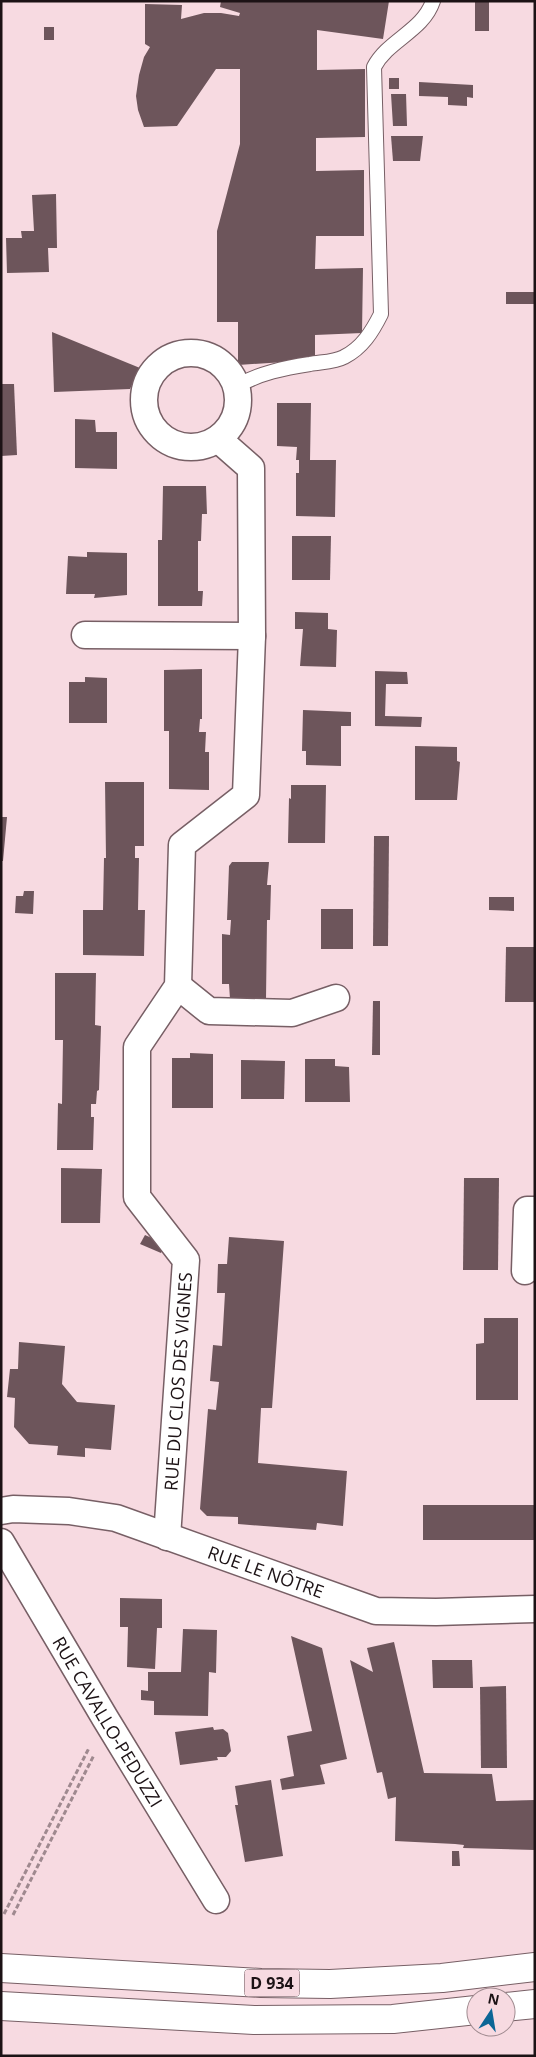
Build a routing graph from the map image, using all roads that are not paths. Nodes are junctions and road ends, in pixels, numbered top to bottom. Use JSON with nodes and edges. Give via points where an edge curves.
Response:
{"nodes":[{"id":1,"x":433,"y":1,"type":"edge"},
{"id":2,"x":237,"y":386,"type":"junction"},
{"id":3,"x":218,"y":439,"type":"junction"},
{"id":4,"x":84,"y":635,"type":"dead end"},
{"id":5,"x":252,"y":636,"type":"junction"},
{"id":6,"x":178,"y":986,"type":"junction"},
{"id":7,"x":336,"y":998,"type":"dead end"},
{"id":8,"x":535,"y":1210,"type":"edge"},
{"id":9,"x":525,"y":1271,"type":"dead end"},
{"id":10,"x":1,"y":1511,"type":"edge"},
{"id":11,"x":167,"y":1536,"type":"junction"},
{"id":12,"x":1,"y":1542,"type":"edge"},
{"id":13,"x":535,"y":1609,"type":"edge"},
{"id":14,"x":216,"y":1900,"type":"dead end"},
{"id":15,"x":1,"y":1952,"type":"edge"},
{"id":16,"x":535,"y":1967,"type":"edge"},
{"id":17,"x":1,"y":1968,"type":"edge"},
{"id":18,"x":34,"y":1971,"type":"junction"},
{"id":19,"x":535,"y":2004,"type":"edge"},
{"id":20,"x":516,"y":2006,"type":"edge"},
{"id":21,"x":4,"y":2007,"type":"edge"},
{"id":22,"x":466,"y":2011,"type":"edge"}],
"edges":[{"from":1,"to":2,"type":"lane","via":[[424,20],[380,55],[374,67],[381,314],[372,332],[356,350],[342,359],[282,368],[250,378]]},
{"from":2,"to":3,"type":"street","via":[[236,415],[229,429]]},
{"from":2,"to":3,"type":"street","via":[[220,362],[206,354],[192,352],[163,360],[145,387],[143,404],[147,420],[170,443],[203,446]]},
{"from":3,"to":5,"type":"street","via":[[251,468]]},
{"from":4,"to":5,"type":"street"},
{"from":5,"to":6,"type":"street","via":[[246,795],[182,845]]},
{"from":6,"to":7,"type":"street","via":[[209,1011],[292,1013]]},
{"from":6,"to":11,"type":"street","name":"RUE DU CLOS DES VIGNES","via":[[137,1047],[137,1197],[186,1260]]},
{"from":8,"to":9,"type":"street","via":[[527,1210]]},
{"from":10,"to":11,"type":"street","name":"RUE LE NÔTRE","via":[[69,1511],[116,1518]]},
{"from":11,"to":13,"type":"street","name":"RUE LE NÔTRE","via":[[376,1611]]},
{"from":12,"to":14,"type":"street","name":"RUE CAVALLO-PEDUZZI"},
{"from":15,"to":18,"type":"highway"},
{"from":16,"to":18,"type":"highway","number":"D 934","via":[[442,1978],[330,1984]]},
{"from":17,"to":18,"type":"highway","number":"D 934"},
{"from":19,"to":20,"type":"highway"},
{"from":21,"to":22,"type":"highway","number":"D 934","via":[[264,2020],[393,2019]]}]}
